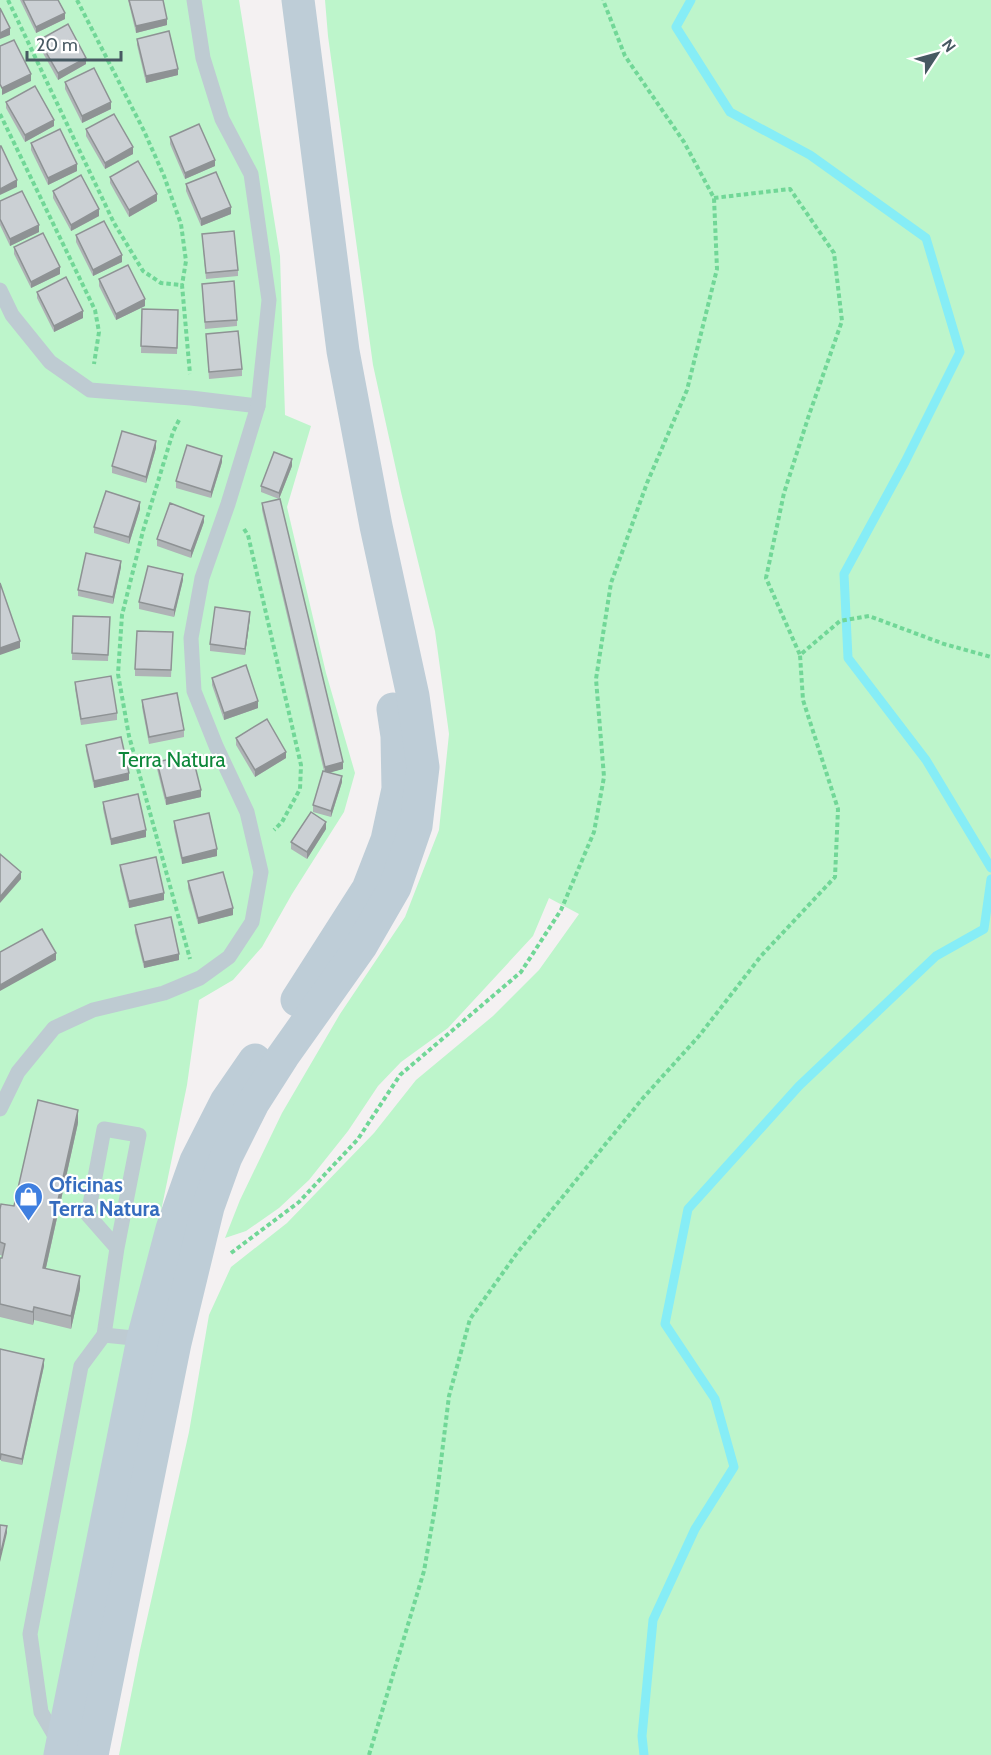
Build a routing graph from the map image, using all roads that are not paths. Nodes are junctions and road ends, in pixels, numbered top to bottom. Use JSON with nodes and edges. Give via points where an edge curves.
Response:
{"nodes":[{"id":1,"x":194,"y":0,"type":"edge"},
{"id":2,"x":298,"y":0,"type":"edge"},
{"id":3,"x":0,"y":290,"type":"edge"},
{"id":4,"x":343,"y":351,"type":"junction"},
{"id":5,"x":258,"y":406,"type":"junction"},
{"id":6,"x":0,"y":1109,"type":"edge"},
{"id":7,"x":117,"y":1248,"type":"junction"},
{"id":8,"x":104,"y":1335,"type":"junction"},
{"id":9,"x":143,"y":1339,"type":"junction"},
{"id":10,"x":60,"y":1751,"type":"edge"},
{"id":11,"x":92,"y":1755,"type":"edge"}],
"edges":[{"from":1,"to":5,"type":"lane","via":[[203,58],[222,119],[251,174],[269,300]]},
{"from":2,"to":4,"type":"main road"},
{"from":3,"to":5,"type":"lane","via":[[12,315],[50,362],[90,390]]},
{"from":4,"to":9,"type":"main road","via":[[346,465],[397,736],[398,789],[387,840],[368,889],[226,1102],[196,1161],[172,1229]]},
{"from":4,"to":11,"type":"main road","via":[[413,696],[423,767],[416,826],[395,887],[362,946],[253,1103],[226,1156],[208,1207],[175,1343]]},
{"from":5,"to":6,"type":"lane","via":[[202,578],[191,638],[194,691],[248,812],[261,872],[252,922],[229,957],[200,978],[164,993],[93,1010],[54,1028],[18,1072]]},
{"from":7,"to":7,"type":"lane","via":[[139,1135],[104,1129],[88,1215]]},
{"from":7,"to":8,"type":"lane"},
{"from":8,"to":9,"type":"lane"},
{"from":8,"to":10,"type":"lane","via":[[81,1366],[30,1634],[41,1712]]},
{"from":9,"to":10,"type":"main road"}]}
